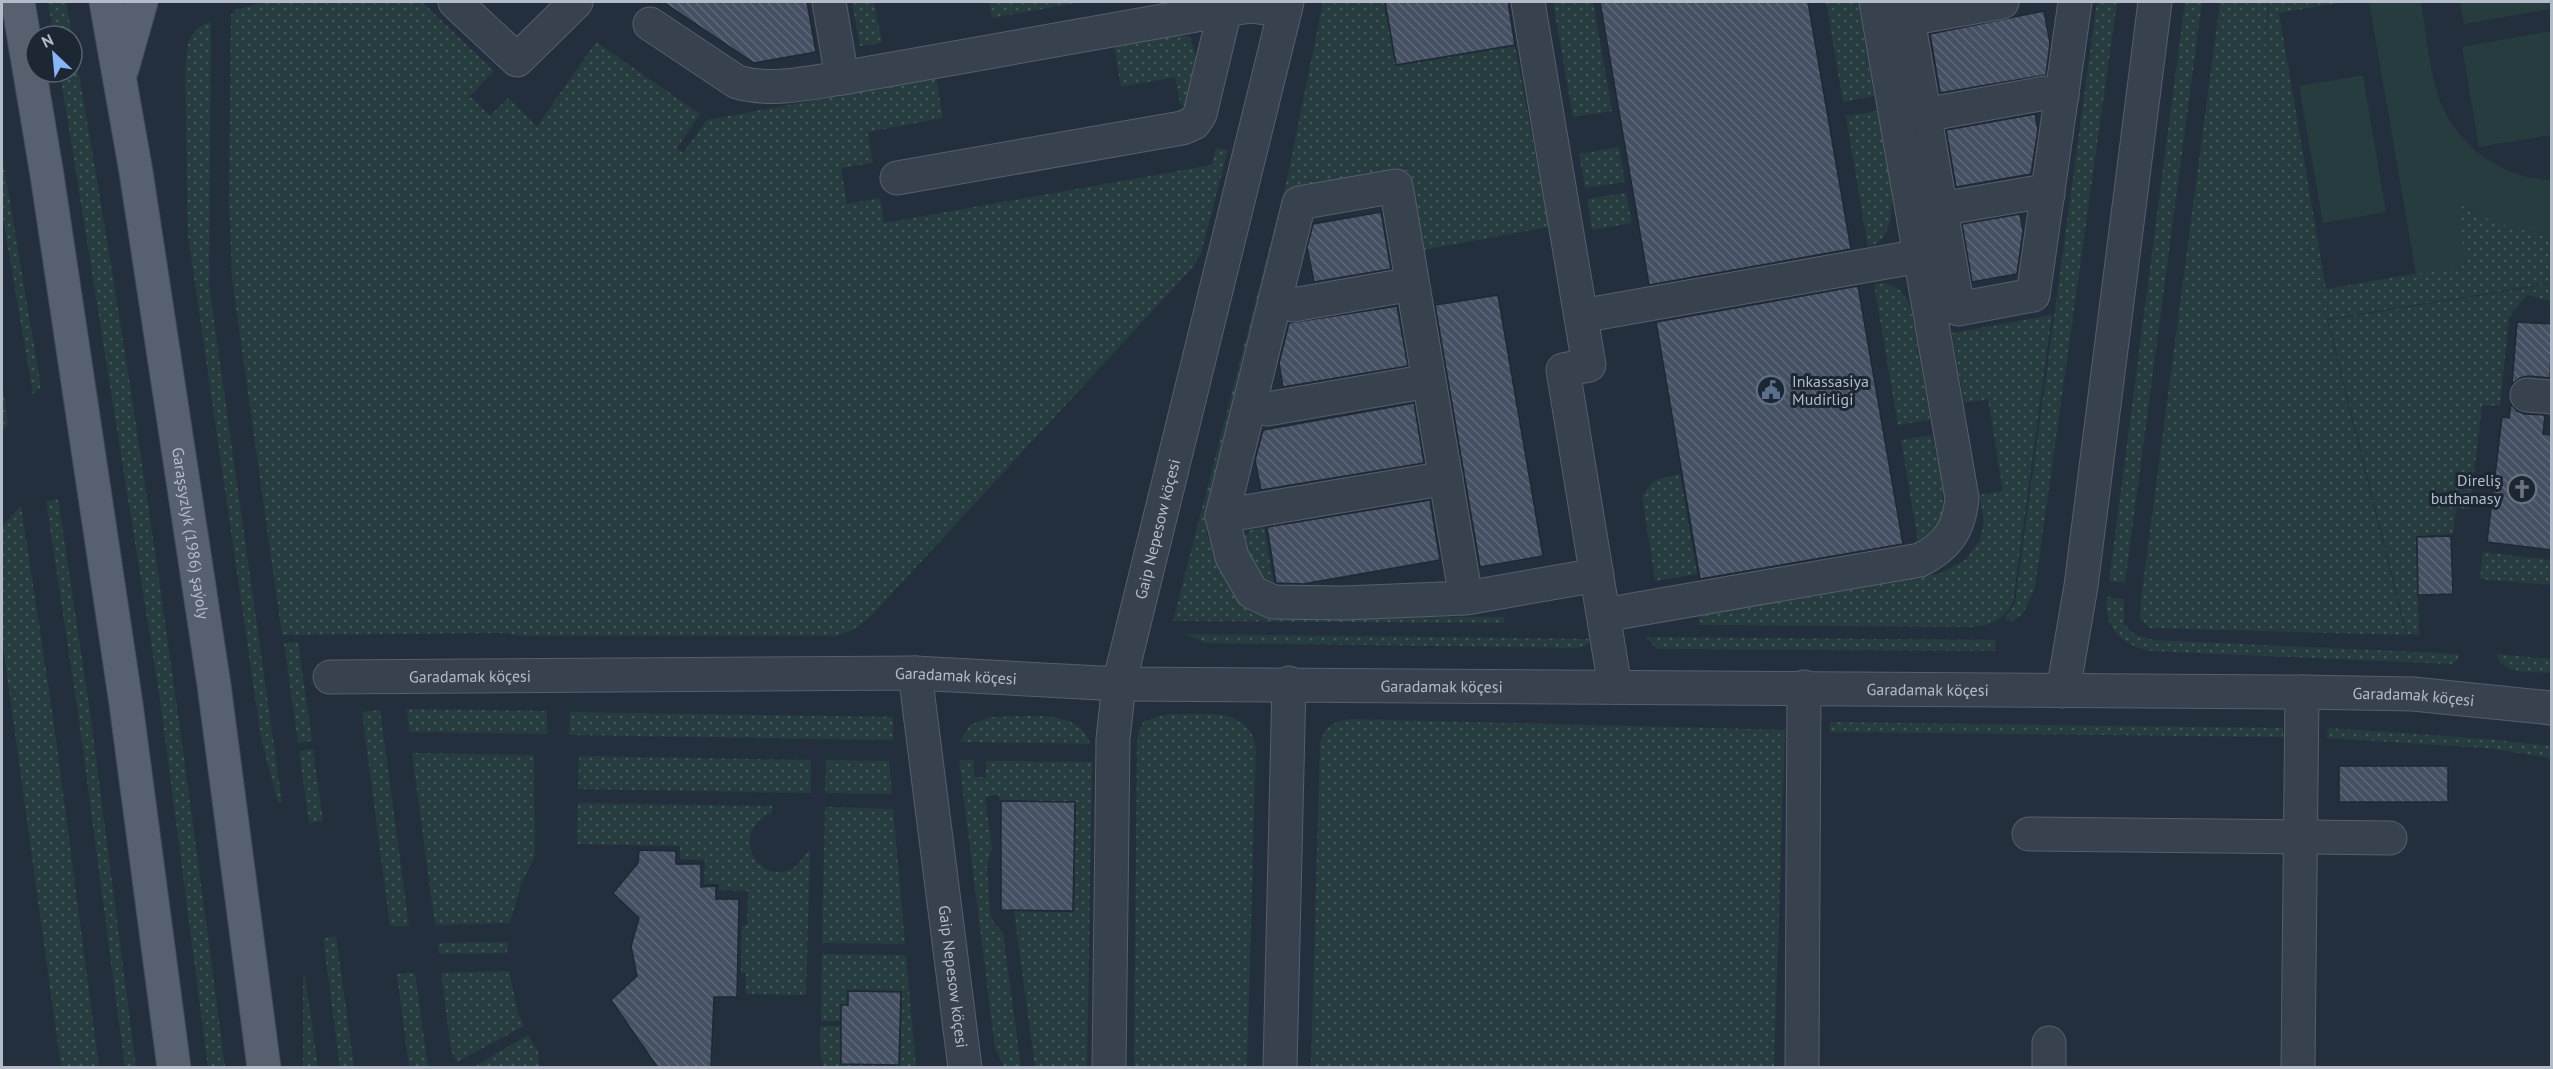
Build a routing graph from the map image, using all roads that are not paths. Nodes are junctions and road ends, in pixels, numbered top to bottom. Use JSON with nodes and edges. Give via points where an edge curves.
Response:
{"nodes":[{"id":1,"x":106,"y":2,"type":"edge"},
{"id":2,"x":141,"y":2,"type":"edge"},
{"id":3,"x":455,"y":2,"type":"edge"},
{"id":4,"x":576,"y":2,"type":"edge"},
{"id":5,"x":829,"y":2,"type":"edge"},
{"id":6,"x":1528,"y":2,"type":"edge"},
{"id":7,"x":1875,"y":2,"type":"edge"},
{"id":8,"x":2002,"y":2,"type":"edge"},
{"id":9,"x":2075,"y":2,"type":"edge"},
{"id":10,"x":2155,"y":2,"type":"edge"},
{"id":11,"x":1226,"y":6,"type":"edge"},
{"id":12,"x":1286,"y":6,"type":"edge"},
{"id":13,"x":17,"y":8,"type":"edge"},
{"id":14,"x":1906,"y":10,"type":"edge"},
{"id":15,"x":650,"y":24,"type":"dead end"},
{"id":16,"x":120,"y":77,"type":"junction"},
{"id":17,"x":842,"y":78,"type":"junction"},
{"id":18,"x":2061,"y":96,"type":"junction"},
{"id":19,"x":1924,"y":115,"type":"junction"},
{"id":20,"x":897,"y":178,"type":"dead end"},
{"id":21,"x":2048,"y":194,"type":"junction"},
{"id":22,"x":1941,"y":209,"type":"junction"},
{"id":23,"x":1920,"y":256,"type":"junction"},
{"id":24,"x":1412,"y":284,"type":"junction"},
{"id":25,"x":1276,"y":300,"type":"junction"},
{"id":26,"x":1581,"y":316,"type":"junction"},
{"id":27,"x":1429,"y":381,"type":"junction"},
{"id":28,"x":1250,"y":405,"type":"junction"},
{"id":29,"x":1446,"y":478,"type":"junction"},
{"id":30,"x":1222,"y":516,"type":"junction"},
{"id":31,"x":1597,"y":575,"type":"junction"},
{"id":32,"x":1466,"y":598,"type":"junction"},
{"id":33,"x":1604,"y":615,"type":"junction"},
{"id":34,"x":915,"y":673,"type":"junction"},
{"id":35,"x":330,"y":677,"type":"dead end"},
{"id":36,"x":1289,"y":683,"type":"junction"},
{"id":37,"x":1119,"y":684,"type":"junction"},
{"id":38,"x":1615,"y":687,"type":"junction"},
{"id":39,"x":1804,"y":687,"type":"junction"},
{"id":40,"x":2063,"y":691,"type":"junction"},
{"id":41,"x":2302,"y":692,"type":"junction"},
{"id":42,"x":2552,"y":708,"type":"edge"},
{"id":43,"x":2029,"y":834,"type":"dead end"},
{"id":44,"x":2300,"y":837,"type":"junction"},
{"id":45,"x":2390,"y":838,"type":"dead end"},
{"id":46,"x":174,"y":1068,"type":"edge"},
{"id":47,"x":264,"y":1068,"type":"edge"},
{"id":48,"x":965,"y":1068,"type":"edge"},
{"id":49,"x":1109,"y":1068,"type":"edge"},
{"id":50,"x":1280,"y":1068,"type":"edge"},
{"id":51,"x":1802,"y":1068,"type":"edge"},
{"id":52,"x":2298,"y":1068,"type":"edge"}],
"edges":[{"from":1,"to":16,"type":"main road","name":"Garaşsyzlyk (1986) şaýoly"},
{"from":2,"to":16,"type":"main road"},
{"from":3,"to":4,"type":"street","via":[[517,60]]},
{"from":5,"to":17,"type":"street"},
{"from":6,"to":26,"type":"street"},
{"from":7,"to":23,"type":"street"},
{"from":8,"to":14,"type":"street"},
{"from":9,"to":18,"type":"street"},
{"from":10,"to":40,"type":"street","via":[[2081,586]]},
{"from":11,"to":12,"type":"street"},
{"from":11,"to":17,"type":"street"},
{"from":11,"to":20,"type":"street","via":[[1200,114],[1194,123]]},
{"from":12,"to":37,"type":"street","name":"Gaip Nepesow köçesi"},
{"from":13,"to":46,"type":"main road","via":[[126,704]]},
{"from":14,"to":19,"type":"street"},
{"from":15,"to":17,"type":"street","via":[[737,82],[777,87]]},
{"from":16,"to":47,"type":"main road","name":"Garaşsyzlyk (1986) şaýoly","via":[[214,685]]},
{"from":18,"to":19,"type":"street","via":[[2045,93]]},
{"from":18,"to":21,"type":"street"},
{"from":19,"to":22,"type":"street"},
{"from":21,"to":22,"type":"street","via":[[2033,193]]},
{"from":21,"to":22,"type":"street","via":[[2033,295],[1958,309]]},
{"from":23,"to":26,"type":"street"},
{"from":23,"to":33,"type":"street","via":[[1962,498],[1960,516],[1945,545],[1920,560]]},
{"from":24,"to":25,"type":"street","via":[[1293,305]]},
{"from":24,"to":25,"type":"street","via":[[1396,186],[1299,203]]},
{"from":24,"to":27,"type":"street"},
{"from":25,"to":28,"type":"street"},
{"from":26,"to":31,"type":"street","via":[[1589,365],[1563,370]]},
{"from":27,"to":28,"type":"street","via":[[1267,409]]},
{"from":27,"to":29,"type":"street"},
{"from":28,"to":30,"type":"street"},
{"from":29,"to":30,"type":"street"},
{"from":29,"to":32,"type":"street"},
{"from":30,"to":32,"type":"street","via":[[1232,557],[1247,584],[1252,592],[1273,602]]},
{"from":31,"to":32,"type":"street"},
{"from":31,"to":33,"type":"street"},
{"from":33,"to":38,"type":"street"},
{"from":34,"to":35,"type":"street","name":"Garadamak köçesi"},
{"from":34,"to":37,"type":"street","name":"Garadamak köçesi"},
{"from":34,"to":48,"type":"street","name":"Gaip Nepesow köçesi"},
{"from":36,"to":37,"type":"street","name":"Garadamak köçesi"},
{"from":36,"to":38,"type":"street","name":"Garadamak köçesi"},
{"from":36,"to":50,"type":"street"},
{"from":37,"to":49,"type":"street","name":"Gaip Nepesow köçesi","via":[[1113,739]]},
{"from":38,"to":39,"type":"street","name":"Garadamak köçesi"},
{"from":39,"to":40,"type":"street","name":"Garadamak köçesi"},
{"from":39,"to":51,"type":"street"},
{"from":40,"to":41,"type":"street","name":"Garadamak köçesi"},
{"from":41,"to":42,"type":"street","name":"Garadamak köçesi","via":[[2413,694]]},
{"from":41,"to":44,"type":"street"},
{"from":43,"to":44,"type":"street"},
{"from":44,"to":45,"type":"street"},
{"from":44,"to":52,"type":"street"}]}
